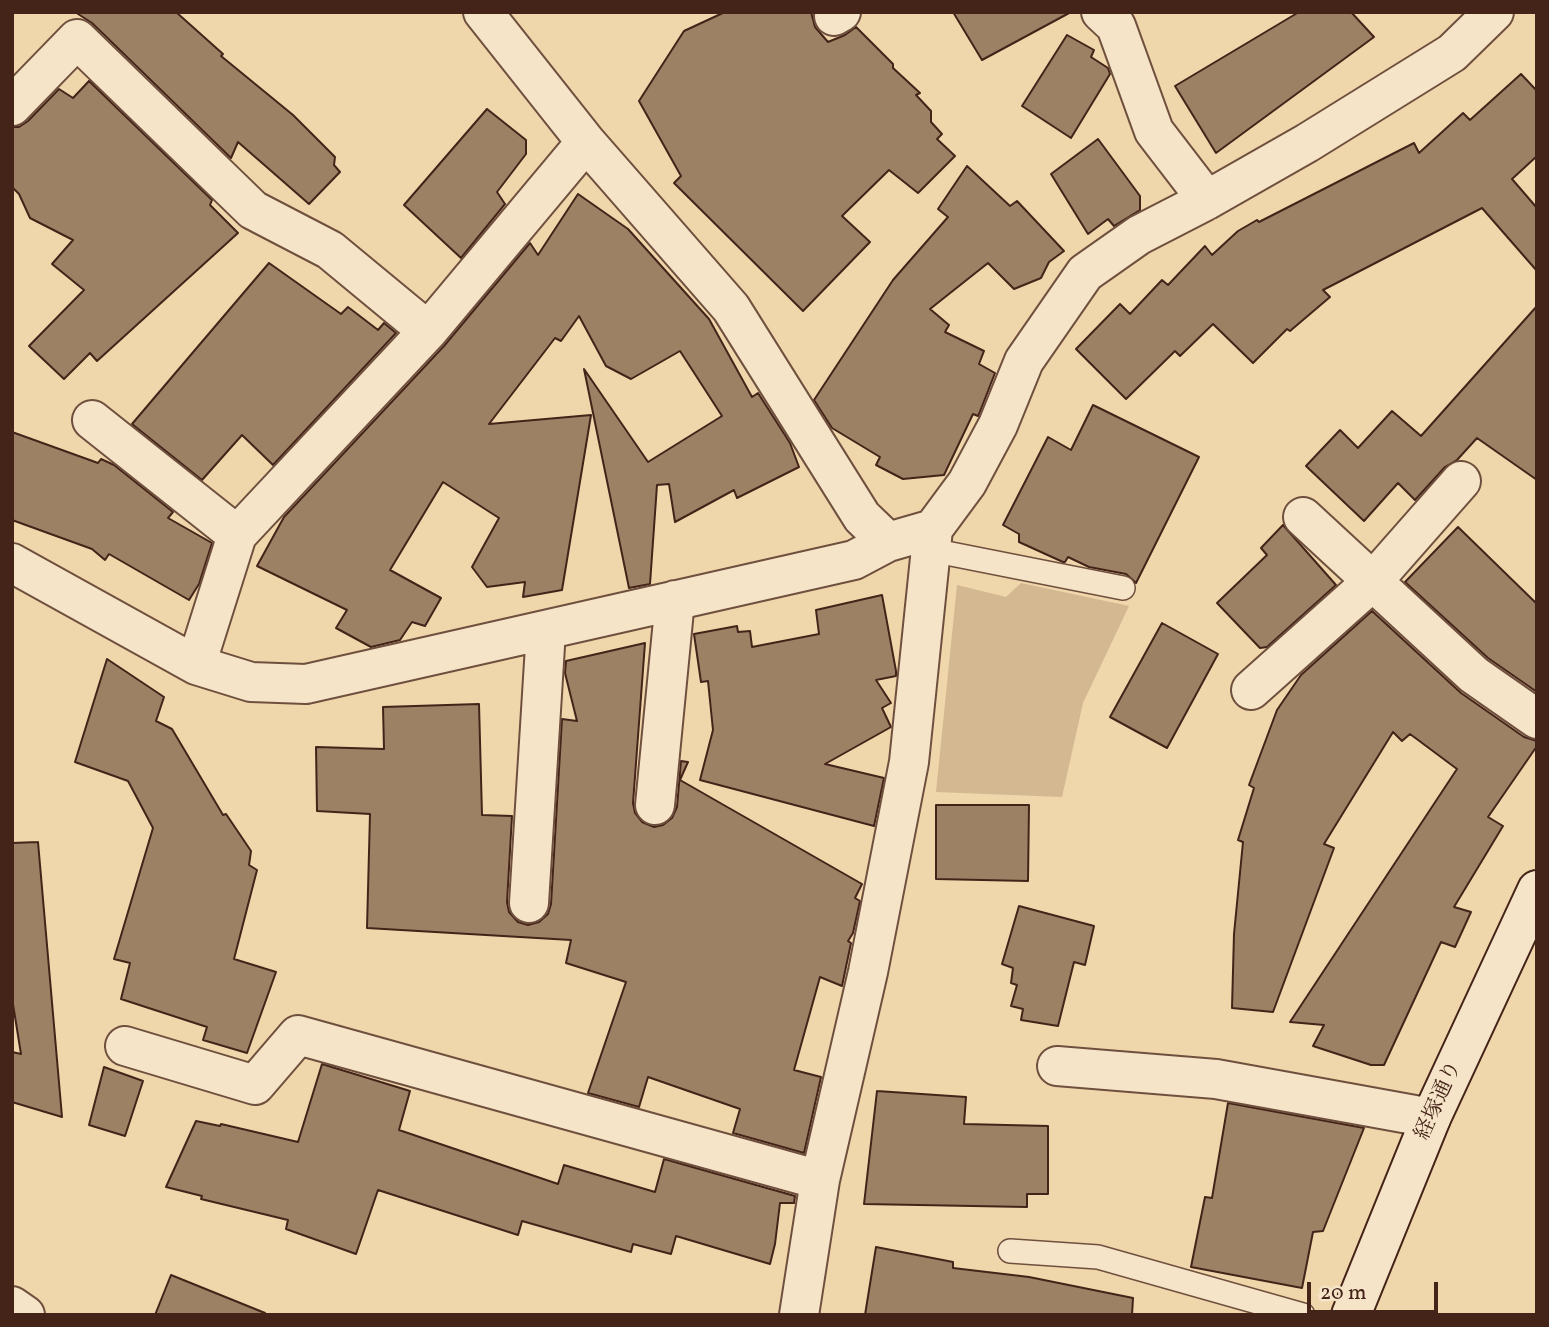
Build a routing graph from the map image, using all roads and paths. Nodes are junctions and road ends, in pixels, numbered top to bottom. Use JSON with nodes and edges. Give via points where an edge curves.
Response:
{"nodes":[{"id":1,"x":483,"y":12,"type":"edge"},
{"id":2,"x":1101,"y":12,"type":"edge"},
{"id":3,"x":1494,"y":12,"type":"edge"},
{"id":4,"x":12,"y":106,"type":"edge"},
{"id":5,"x":586,"y":142,"type":"junction"},
{"id":6,"x":1207,"y":200,"type":"junction"},
{"id":7,"x":428,"y":331,"type":"junction"},
{"id":8,"x":92,"y":420,"type":"dead end"},
{"id":9,"x":1461,"y":481,"type":"dead end"},
{"id":10,"x":1303,"y":517,"type":"dead end"},
{"id":11,"x":237,"y":535,"type":"junction"},
{"id":12,"x":932,"y":540,"type":"junction"},
{"id":13,"x":888,"y":542,"type":"junction"},
{"id":14,"x":12,"y":562,"type":"edge"},
{"id":15,"x":1373,"y":581,"type":"junction"},
{"id":16,"x":1123,"y":588,"type":"dead end"},
{"id":17,"x":675,"y":600,"type":"junction"},
{"id":18,"x":546,"y":630,"type":"junction"},
{"id":19,"x":196,"y":665,"type":"junction"},
{"id":20,"x":1251,"y":690,"type":"dead end"},
{"id":21,"x":1537,"y":719,"type":"edge"},
{"id":22,"x":655,"y":805,"type":"dead end"},
{"id":23,"x":1537,"y":890,"type":"edge"},
{"id":24,"x":529,"y":903,"type":"dead end"},
{"id":25,"x":125,"y":1046,"type":"dead end"},
{"id":26,"x":1057,"y":1066,"type":"dead end"},
{"id":27,"x":1431,"y":1118,"type":"junction"},
{"id":28,"x":820,"y":1180,"type":"junction"},
{"id":29,"x":1010,"y":1251,"type":"dead end"},
{"id":30,"x":12,"y":1306,"type":"edge"},
{"id":31,"x":25,"y":1315,"type":"edge"},
{"id":32,"x":799,"y":1315,"type":"edge"},
{"id":33,"x":1303,"y":1315,"type":"edge"},
{"id":34,"x":1351,"y":1315,"type":"edge"}],
"edges":[{"from":1,"to":5,"type":"street"},
{"from":2,"to":6,"type":"street","via":[[1116,26],[1154,131]]},
{"from":3,"to":6,"type":"street","via":[[1452,53]]},
{"from":4,"to":7,"type":"street","via":[[77,40],[253,210],[331,250]]},
{"from":5,"to":7,"type":"street"},
{"from":5,"to":13,"type":"street","via":[[731,309],[862,517]]},
{"from":6,"to":12,"type":"street","via":[[1139,235],[1085,273],[1024,361],[998,425]]},
{"from":7,"to":11,"type":"street"},
{"from":8,"to":11,"type":"street"},
{"from":9,"to":15,"type":"street"},
{"from":10,"to":15,"type":"street"},
{"from":11,"to":19,"type":"street"},
{"from":12,"to":13,"type":"street"},
{"from":12,"to":16,"type":"lane"},
{"from":12,"to":28,"type":"street","via":[[909,762],[868,972]]},
{"from":13,"to":17,"type":"street","via":[[854,560]]},
{"from":14,"to":19,"type":"street"},
{"from":15,"to":20,"type":"street"},
{"from":15,"to":21,"type":"street","via":[[1474,675]]},
{"from":17,"to":18,"type":"street"},
{"from":17,"to":22,"type":"street"},
{"from":18,"to":19,"type":"street","via":[[306,684],[251,682]]},
{"from":18,"to":24,"type":"street"},
{"from":23,"to":27,"type":"street","name":"経塚通り"},
{"from":25,"to":28,"type":"street","via":[[255,1085],[298,1035]]},
{"from":26,"to":27,"type":"street","via":[[1216,1079]]},
{"from":27,"to":34,"type":"street","name":"経塚通り"},
{"from":28,"to":32,"type":"street"},
{"from":29,"to":33,"type":"lane","via":[[1098,1257]]},
{"from":30,"to":31,"type":"street"}]}
